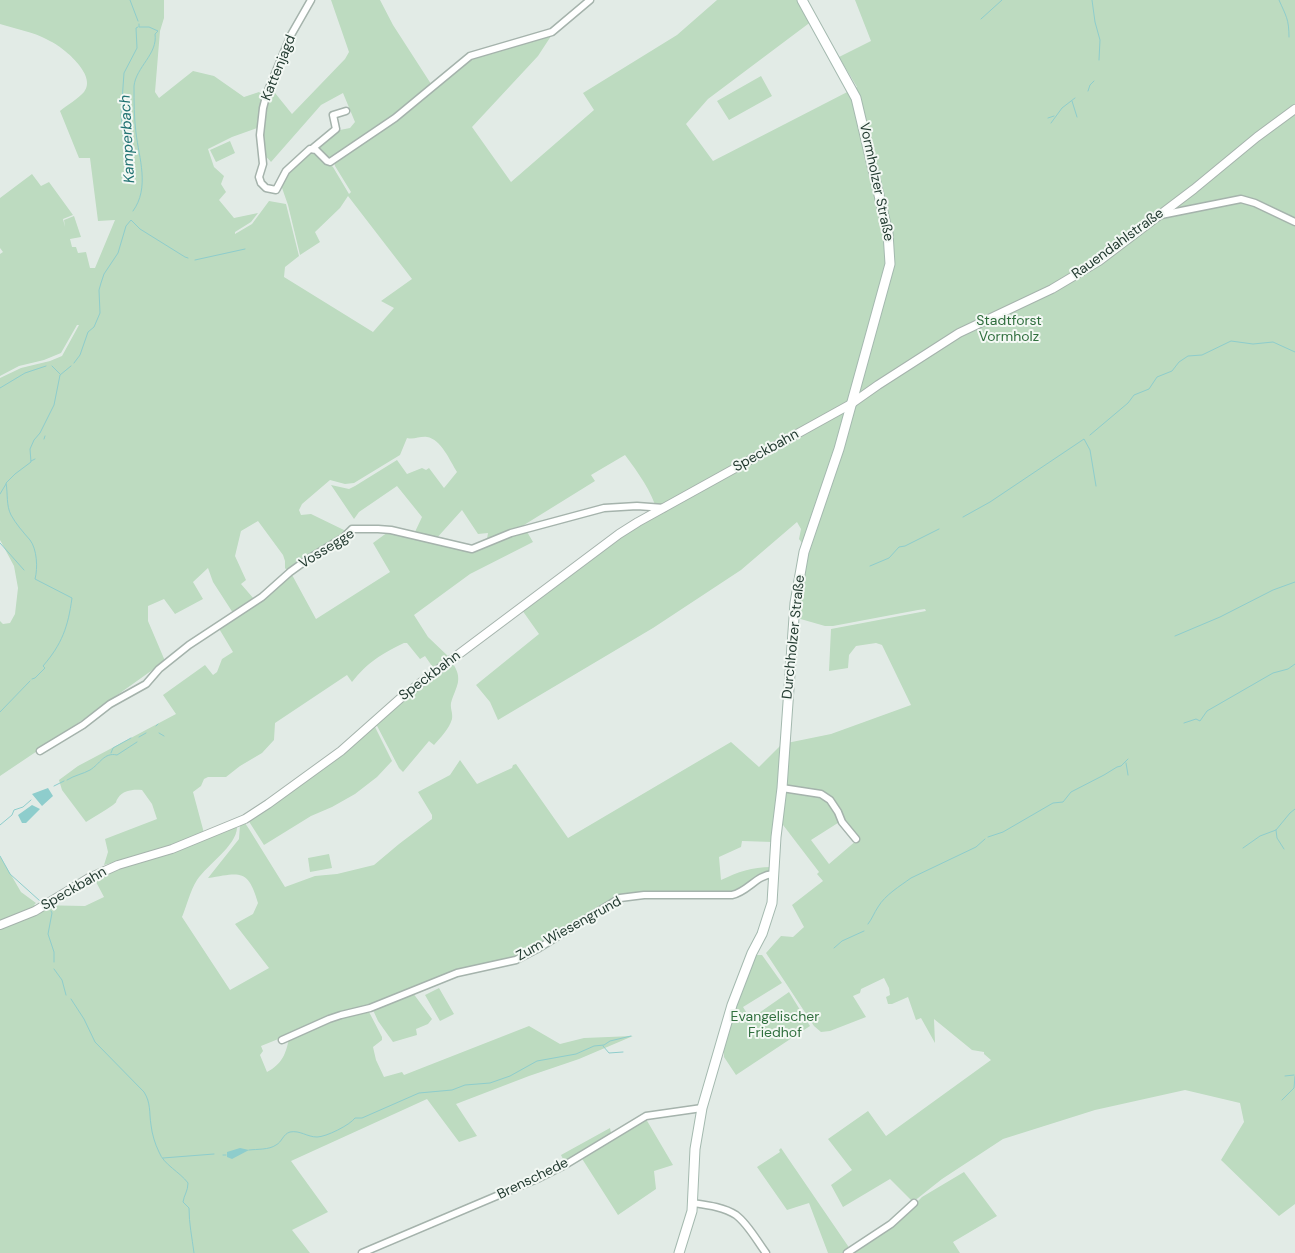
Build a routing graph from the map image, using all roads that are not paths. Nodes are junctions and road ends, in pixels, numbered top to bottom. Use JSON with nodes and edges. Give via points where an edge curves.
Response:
{"nodes":[{"id":1,"x":311,"y":0,"type":"edge"},
{"id":2,"x":590,"y":0,"type":"edge"},
{"id":3,"x":802,"y":0,"type":"edge"},
{"id":4,"x":1295,"y":109,"type":"edge"},
{"id":5,"x":346,"y":111,"type":"dead end"},
{"id":6,"x":313,"y":148,"type":"junction"},
{"id":7,"x":1158,"y":216,"type":"junction"},
{"id":8,"x":1295,"y":222,"type":"edge"},
{"id":9,"x":851,"y":404,"type":"junction"},
{"id":10,"x":664,"y":508,"type":"junction"},
{"id":11,"x":40,"y":752,"type":"dead end"},
{"id":12,"x":782,"y":788,"type":"junction"},
{"id":13,"x":856,"y":839,"type":"dead end"},
{"id":14,"x":773,"y":874,"type":"junction"},
{"id":15,"x":0,"y":925,"type":"edge"},
{"id":16,"x":282,"y":1040,"type":"dead end"},
{"id":17,"x":702,"y":1108,"type":"junction"},
{"id":18,"x":693,"y":1203,"type":"junction"},
{"id":19,"x":914,"y":1203,"type":"dead end"},
{"id":20,"x":362,"y":1253,"type":"edge"},
{"id":21,"x":679,"y":1253,"type":"edge"},
{"id":22,"x":766,"y":1253,"type":"edge"},
{"id":23,"x":847,"y":1253,"type":"edge"}],
"edges":[{"from":1,"to":6,"type":"street","name":"Kattenjagd","via":[[291,35],[267,92],[260,135],[261,183],[276,190],[289,168]]},
{"from":2,"to":6,"type":"street","via":[[552,32],[470,56],[395,118],[330,162]]},
{"from":3,"to":9,"type":"main road","name":"Vormholzer Straße","via":[[856,98],[890,242],[890,264]]},
{"from":4,"to":7,"type":"street","name":"Rauendahlstraße"},
{"from":5,"to":6,"type":"street","via":[[333,114],[336,129]]},
{"from":7,"to":8,"type":"street","via":[[1240,199],[1255,202]]},
{"from":7,"to":9,"type":"street","name":"Rauendahlstraße","via":[[1074,276],[959,333]]},
{"from":9,"to":10,"type":"street","name":"Speckbahn"},
{"from":9,"to":12,"type":"main road","name":"Durchholzer Straße","via":[[807,540],[794,603]]},
{"from":10,"to":11,"type":"street","name":"Vossegge","via":[[604,508],[511,534],[472,549],[391,530],[352,529],[290,572],[262,597],[189,645],[146,684],[110,704]]},
{"from":10,"to":15,"type":"street","name":"Speckbahn","via":[[619,534],[460,652],[389,707],[341,751],[268,804],[238,822],[172,849],[118,864],[36,911]]},
{"from":12,"to":13,"type":"street","via":[[821,794],[830,800]]},
{"from":12,"to":14,"type":"main road","name":"Durchholzer Straße"},
{"from":14,"to":16,"type":"street","name":"Zum Wiesengrund","via":[[755,880],[736,895],[620,898],[516,960],[457,973],[370,1008],[329,1019]]},
{"from":14,"to":17,"type":"main road","name":"Durchholzer Straße","via":[[770,914],[732,1005]]},
{"from":17,"to":18,"type":"main road","name":"Durchholzer Straße","via":[[695,1149]]},
{"from":17,"to":20,"type":"street","name":"Brenschede","via":[[646,1116],[539,1178]]},
{"from":18,"to":21,"type":"main road","name":"Durchholzer Straße"},
{"from":18,"to":22,"type":"street","via":[[735,1215]]},
{"from":19,"to":23,"type":"street","via":[[891,1224]]}]}
